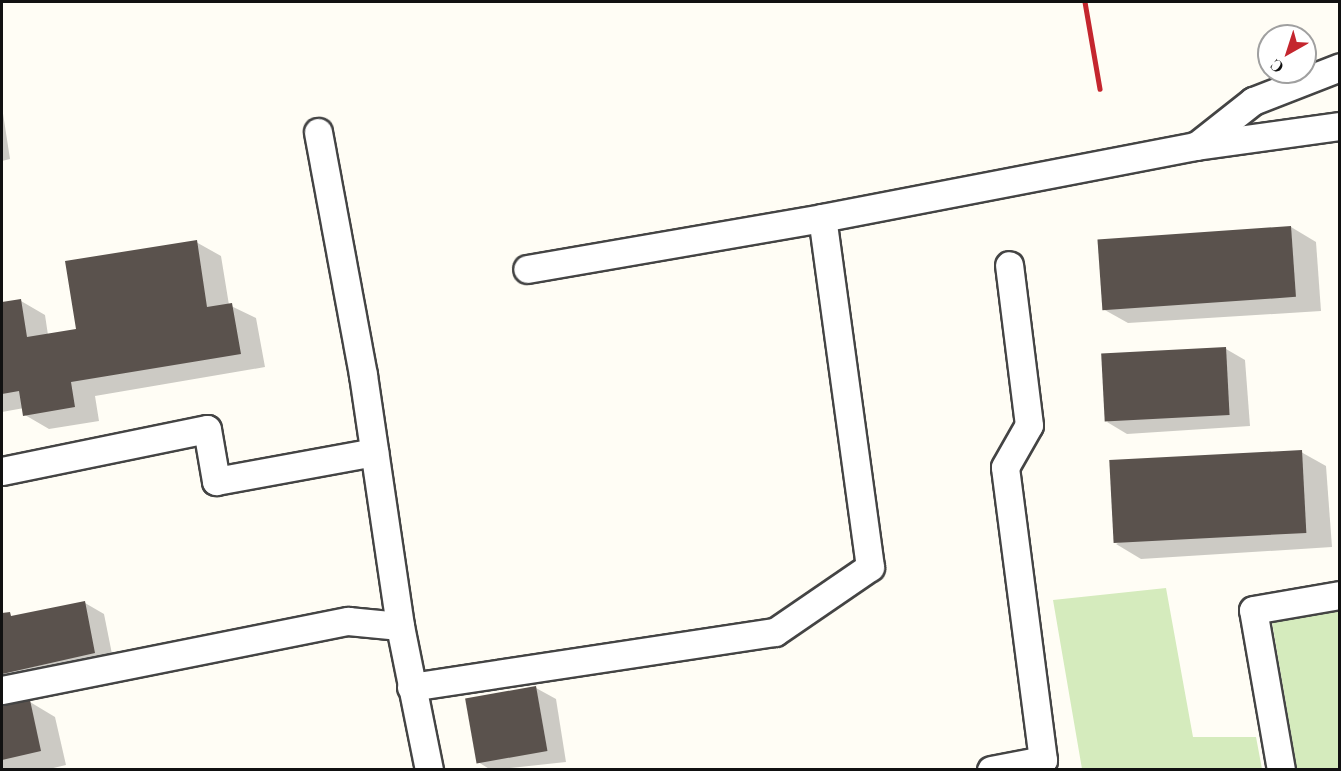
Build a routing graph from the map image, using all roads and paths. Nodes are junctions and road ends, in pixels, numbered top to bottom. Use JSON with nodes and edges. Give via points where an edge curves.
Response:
{"nodes":[{"id":1,"x":1340,"y":67,"type":"edge"},
{"id":2,"x":1340,"y":126,"type":"edge"},
{"id":3,"x":318,"y":132,"type":"dead end"},
{"id":4,"x":1195,"y":146,"type":"junction"},
{"id":5,"x":822,"y":218,"type":"junction"},
{"id":6,"x":1009,"y":265,"type":"dead end"},
{"id":7,"x":527,"y":268,"type":"dead end"},
{"id":8,"x":374,"y":452,"type":"junction"},
{"id":9,"x":2,"y":471,"type":"edge"},
{"id":10,"x":1340,"y":595,"type":"edge"},
{"id":11,"x":400,"y":626,"type":"junction"},
{"id":12,"x":411,"y":687,"type":"junction"},
{"id":13,"x":2,"y":690,"type":"edge"},
{"id":14,"x":429,"y":770,"type":"edge"},
{"id":15,"x":991,"y":770,"type":"edge"},
{"id":16,"x":1281,"y":770,"type":"edge"}],
"edges":[{"from":1,"to":4,"type":"street","via":[[1253,101]]},
{"from":2,"to":4,"type":"street"},
{"from":3,"to":8,"type":"street"},
{"from":4,"to":5,"type":"street"},
{"from":5,"to":7,"type":"street"},
{"from":5,"to":12,"type":"street","via":[[870,567],[775,632]]},
{"from":6,"to":15,"type":"street","via":[[1029,425],[1005,467],[1042,760]]},
{"from":8,"to":9,"type":"street","via":[[216,481],[207,429]]},
{"from":8,"to":11,"type":"street"},
{"from":10,"to":16,"type":"street","via":[[1253,610]]},
{"from":11,"to":12,"type":"street"},
{"from":11,"to":13,"type":"street","via":[[348,621]]},
{"from":12,"to":14,"type":"street"}]}
